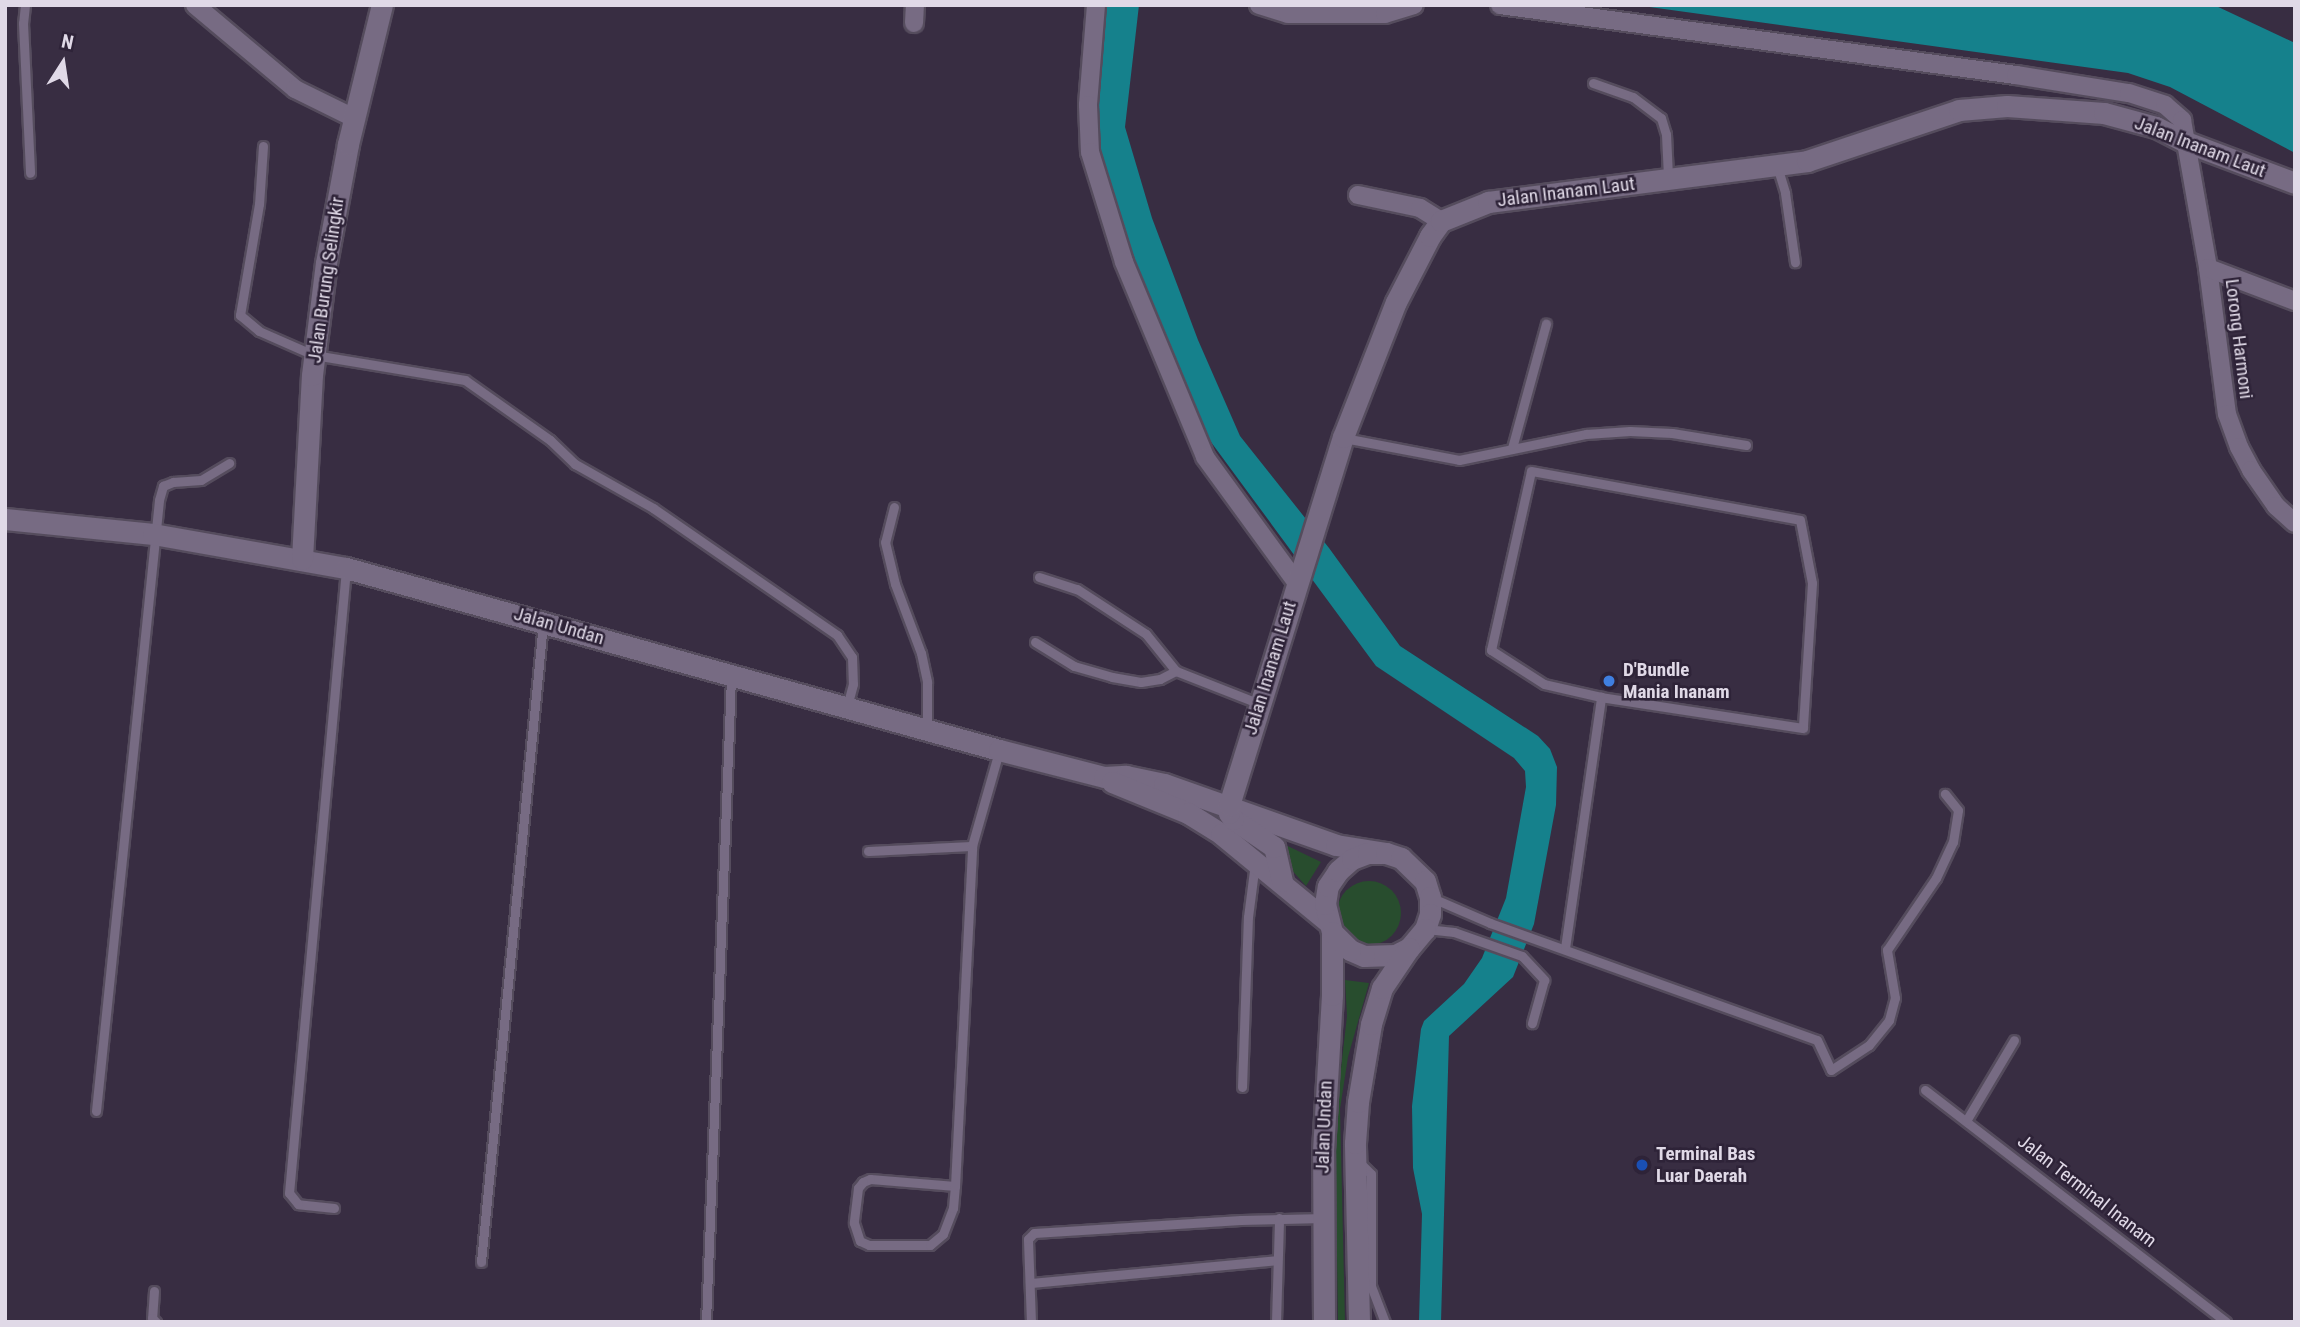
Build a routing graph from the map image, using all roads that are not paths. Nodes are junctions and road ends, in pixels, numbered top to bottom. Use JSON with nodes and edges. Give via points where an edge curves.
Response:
{"nodes":[{"id":1,"x":26,"y":5,"type":"edge"},
{"id":2,"x":195,"y":5,"type":"edge"},
{"id":3,"x":382,"y":5,"type":"edge"},
{"id":4,"x":1096,"y":5,"type":"edge"},
{"id":5,"x":1259,"y":5,"type":"edge"},
{"id":6,"x":1414,"y":5,"type":"edge"},
{"id":7,"x":1500,"y":5,"type":"edge"},
{"id":8,"x":1593,"y":83,"type":"dead end"},
{"id":9,"x":355,"y":118,"type":"junction"},
{"id":10,"x":2186,"y":142,"type":"junction"},
{"id":11,"x":264,"y":146,"type":"dead end"},
{"id":12,"x":1777,"y":164,"type":"junction"},
{"id":13,"x":30,"y":173,"type":"dead end"},
{"id":14,"x":1668,"y":179,"type":"junction"},
{"id":15,"x":2295,"y":183,"type":"edge"},
{"id":16,"x":1358,"y":195,"type":"dead end"},
{"id":17,"x":1441,"y":221,"type":"junction"},
{"id":18,"x":1795,"y":262,"type":"dead end"},
{"id":19,"x":2208,"y":268,"type":"junction"},
{"id":20,"x":2295,"y":301,"type":"edge"},
{"id":21,"x":1546,"y":324,"type":"dead end"},
{"id":22,"x":314,"y":355,"type":"junction"},
{"id":23,"x":1343,"y":438,"type":"junction"},
{"id":24,"x":1746,"y":445,"type":"dead end"},
{"id":25,"x":1512,"y":448,"type":"junction"},
{"id":26,"x":229,"y":463,"type":"dead end"},
{"id":27,"x":894,"y":507,"type":"dead end"},
{"id":28,"x":5,"y":519,"type":"edge"},
{"id":29,"x":2295,"y":523,"type":"edge"},
{"id":30,"x":153,"y":534,"type":"junction"},
{"id":31,"x":302,"y":559,"type":"junction"},
{"id":32,"x":346,"y":568,"type":"junction"},
{"id":33,"x":1039,"y":577,"type":"dead end"},
{"id":34,"x":1296,"y":582,"type":"junction"},
{"id":35,"x":543,"y":622,"type":"junction"},
{"id":36,"x":1035,"y":642,"type":"dead end"},
{"id":37,"x":1176,"y":671,"type":"junction"},
{"id":38,"x":731,"y":675,"type":"junction"},
{"id":39,"x":1601,"y":697,"type":"junction"},
{"id":40,"x":1260,"y":704,"type":"junction"},
{"id":41,"x":847,"y":706,"type":"junction"},
{"id":42,"x":927,"y":729,"type":"junction"},
{"id":43,"x":999,"y":750,"type":"junction"},
{"id":44,"x":1104,"y":777,"type":"junction"},
{"id":45,"x":1944,"y":794,"type":"dead end"},
{"id":46,"x":1229,"y":805,"type":"junction"},
{"id":47,"x":972,"y":846,"type":"junction"},
{"id":48,"x":868,"y":851,"type":"dead end"},
{"id":49,"x":1385,"y":853,"type":"junction"},
{"id":50,"x":1256,"y":861,"type":"junction"},
{"id":51,"x":1282,"y":881,"type":"junction"},
{"id":52,"x":1430,"y":897,"type":"junction"},
{"id":53,"x":1330,"y":927,"type":"junction"},
{"id":54,"x":1425,"y":929,"type":"junction"},
{"id":55,"x":1409,"y":948,"type":"junction"},
{"id":56,"x":1565,"y":948,"type":"junction"},
{"id":57,"x":1532,"y":1023,"type":"dead end"},
{"id":58,"x":2014,"y":1040,"type":"dead end"},
{"id":59,"x":1242,"y":1087,"type":"dead end"},
{"id":60,"x":1925,"y":1090,"type":"dead end"},
{"id":61,"x":96,"y":1111,"type":"dead end"},
{"id":62,"x":1966,"y":1121,"type":"junction"},
{"id":63,"x":1356,"y":1158,"type":"junction"},
{"id":64,"x":954,"y":1186,"type":"junction"},
{"id":65,"x":334,"y":1208,"type":"dead end"},
{"id":66,"x":1279,"y":1218,"type":"junction"},
{"id":67,"x":1324,"y":1218,"type":"junction"},
{"id":68,"x":1278,"y":1260,"type":"junction"},
{"id":69,"x":481,"y":1262,"type":"dead end"},
{"id":70,"x":1030,"y":1283,"type":"junction"},
{"id":71,"x":154,"y":1291,"type":"dead end"},
{"id":72,"x":156,"y":1322,"type":"edge"},
{"id":73,"x":706,"y":1322,"type":"edge"},
{"id":74,"x":1031,"y":1322,"type":"edge"},
{"id":75,"x":1276,"y":1322,"type":"edge"},
{"id":76,"x":1324,"y":1322,"type":"edge"},
{"id":77,"x":1359,"y":1322,"type":"edge"},
{"id":78,"x":1385,"y":1322,"type":"edge"},
{"id":79,"x":2226,"y":1322,"type":"edge"}],
"edges":[{"from":1,"to":13,"type":"lane"},
{"from":2,"to":9,"type":"street","via":[[295,89]]},
{"from":3,"to":9,"type":"street","name":"Jalan Burung Selingkir"},
{"from":4,"to":34,"type":"street","via":[[1088,105],[1090,152],[1124,262],[1205,457]]},
{"from":5,"to":6,"type":"street","via":[[1288,14],[1385,14]]},
{"from":7,"to":10,"type":"street","name":"Lorong Harmoni","via":[[2129,93],[2165,105],[2182,120]]},
{"from":8,"to":14,"type":"lane","via":[[1633,97],[1661,118]]},
{"from":9,"to":22,"type":"street","name":"Jalan Burung Selingkir","via":[[335,207]]},
{"from":10,"to":12,"type":"street","name":"Jalan Inanam Laut","via":[[2156,127],[2104,113],[2007,106],[1959,110],[1807,161]]},
{"from":10,"to":15,"type":"street","name":"Jalan Inanam Laut"},
{"from":10,"to":19,"type":"street","name":"Lorong Harmoni"},
{"from":11,"to":22,"type":"lane","via":[[240,315],[259,331]]},
{"from":12,"to":14,"type":"street","name":"Jalan Inanam Laut"},
{"from":12,"to":18,"type":"lane"},
{"from":14,"to":17,"type":"street","name":"Jalan Inanam Laut","via":[[1488,202]]},
{"from":16,"to":17,"type":"street","via":[[1420,208]]},
{"from":17,"to":23,"type":"street","name":"Jalan Inanam Laut","via":[[1396,302]]},
{"from":19,"to":20,"type":"street"},
{"from":19,"to":29,"type":"street","name":"Lorong Harmoni","via":[[2227,414],[2251,470],[2276,506]]},
{"from":21,"to":25,"type":"lane"},
{"from":22,"to":31,"type":"street","name":"Jalan Burung Selingkir"},
{"from":22,"to":41,"type":"lane","via":[[465,380],[550,440],[575,464],[653,508],[837,635],[852,657],[853,684]]},
{"from":23,"to":25,"type":"lane","via":[[1459,460]]},
{"from":23,"to":34,"type":"street","name":"Jalan Inanam Laut"},
{"from":24,"to":25,"type":"lane","via":[[1630,431]]},
{"from":26,"to":30,"type":"lane","via":[[201,480],[163,486]]},
{"from":27,"to":42,"type":"lane","via":[[885,542],[921,653],[927,682]]},
{"from":28,"to":30,"type":"street","name":"Jalan Undan"},
{"from":30,"to":31,"type":"street","name":"Jalan Undan"},
{"from":30,"to":61,"type":"lane"},
{"from":31,"to":32,"type":"street","name":"Jalan Undan"},
{"from":32,"to":35,"type":"street","name":"Jalan Undan"},
{"from":32,"to":65,"type":"lane","via":[[289,1193],[298,1203]]},
{"from":33,"to":37,"type":"lane","via":[[1077,589],[1146,634]]},
{"from":34,"to":40,"type":"street","name":"Jalan Inanam Laut"},
{"from":35,"to":38,"type":"street","name":"Jalan Undan"},
{"from":35,"to":69,"type":"lane"},
{"from":36,"to":37,"type":"lane","via":[[1074,666],[1112,677],[1141,682]]},
{"from":37,"to":40,"type":"lane"},
{"from":38,"to":41,"type":"street","name":"Jalan Undan"},
{"from":38,"to":73,"type":"lane"},
{"from":39,"to":39,"type":"lane","via":[[1544,684],[1490,650],[1531,471],[1800,520],[1812,583],[1803,728]]},
{"from":39,"to":56,"type":"lane"},
{"from":40,"to":46,"type":"street","name":"Jalan Inanam Laut"},
{"from":41,"to":42,"type":"street","name":"Jalan Undan"},
{"from":42,"to":43,"type":"street","name":"Jalan Undan"},
{"from":43,"to":44,"type":"street","name":"Jalan Undan"},
{"from":43,"to":47,"type":"lane"},
{"from":44,"to":46,"type":"street","name":"Jalan Undan","via":[[1126,776],[1164,784]]},
{"from":44,"to":50,"type":"street","name":"Jalan Undan","via":[[1188,813]]},
{"from":45,"to":56,"type":"lane","via":[[1958,810],[1953,842],[1936,878],[1887,950],[1895,998],[1889,1020],[1870,1045],[1831,1070],[1817,1040]]},
{"from":46,"to":49,"type":"street","name":"Jalan Undan","via":[[1336,845]]},
{"from":46,"to":51,"type":"street","via":[[1233,819],[1274,847]]},
{"from":47,"to":48,"type":"lane"},
{"from":47,"to":64,"type":"lane"},
{"from":49,"to":52,"type":"street","name":"Jalan Undan","via":[[1415,868]]},
{"from":49,"to":53,"type":"street","name":"Jalan Undan","via":[[1352,859],[1338,871],[1328,886],[1325,904]]},
{"from":50,"to":51,"type":"street","name":"Jalan Undan"},
{"from":50,"to":59,"type":"lane","via":[[1248,916]]},
{"from":51,"to":53,"type":"street","name":"Jalan Undan"},
{"from":52,"to":54,"type":"street"},
{"from":52,"to":56,"type":"lane"},
{"from":53,"to":55,"type":"street","name":"Jalan Undan","via":[[1350,950],[1364,956],[1395,955]]},
{"from":53,"to":67,"type":"street","name":"Jalan Undan"},
{"from":54,"to":55,"type":"street","name":"Jalan Undan"},
{"from":54,"to":57,"type":"lane","via":[[1454,932],[1522,956],[1544,980]]},
{"from":55,"to":63,"type":"street","name":"Jalan Undan","via":[[1382,988],[1371,1024],[1358,1102]]},
{"from":58,"to":62,"type":"lane"},
{"from":60,"to":62,"type":"lane","name":"Jalan Terminal Inanam"},
{"from":62,"to":79,"type":"lane","name":"Jalan Terminal Inanam"},
{"from":63,"to":77,"type":"street","name":"Jalan Undan"},
{"from":63,"to":78,"type":"lane","via":[[1371,1174],[1371,1286]]},
{"from":64,"to":64,"type":"lane","via":[[953,1208],[943,1234],[930,1245],[860,1241],[854,1223],[858,1188],[863,1182]]},
{"from":66,"to":67,"type":"lane"},
{"from":66,"to":68,"type":"lane"},
{"from":66,"to":70,"type":"lane","via":[[1034,1233],[1028,1240]]},
{"from":67,"to":76,"type":"street","name":"Jalan Undan"},
{"from":68,"to":70,"type":"lane"},
{"from":68,"to":75,"type":"lane"},
{"from":70,"to":74,"type":"lane"},
{"from":71,"to":72,"type":"lane","via":[[152,1318]]}]}
